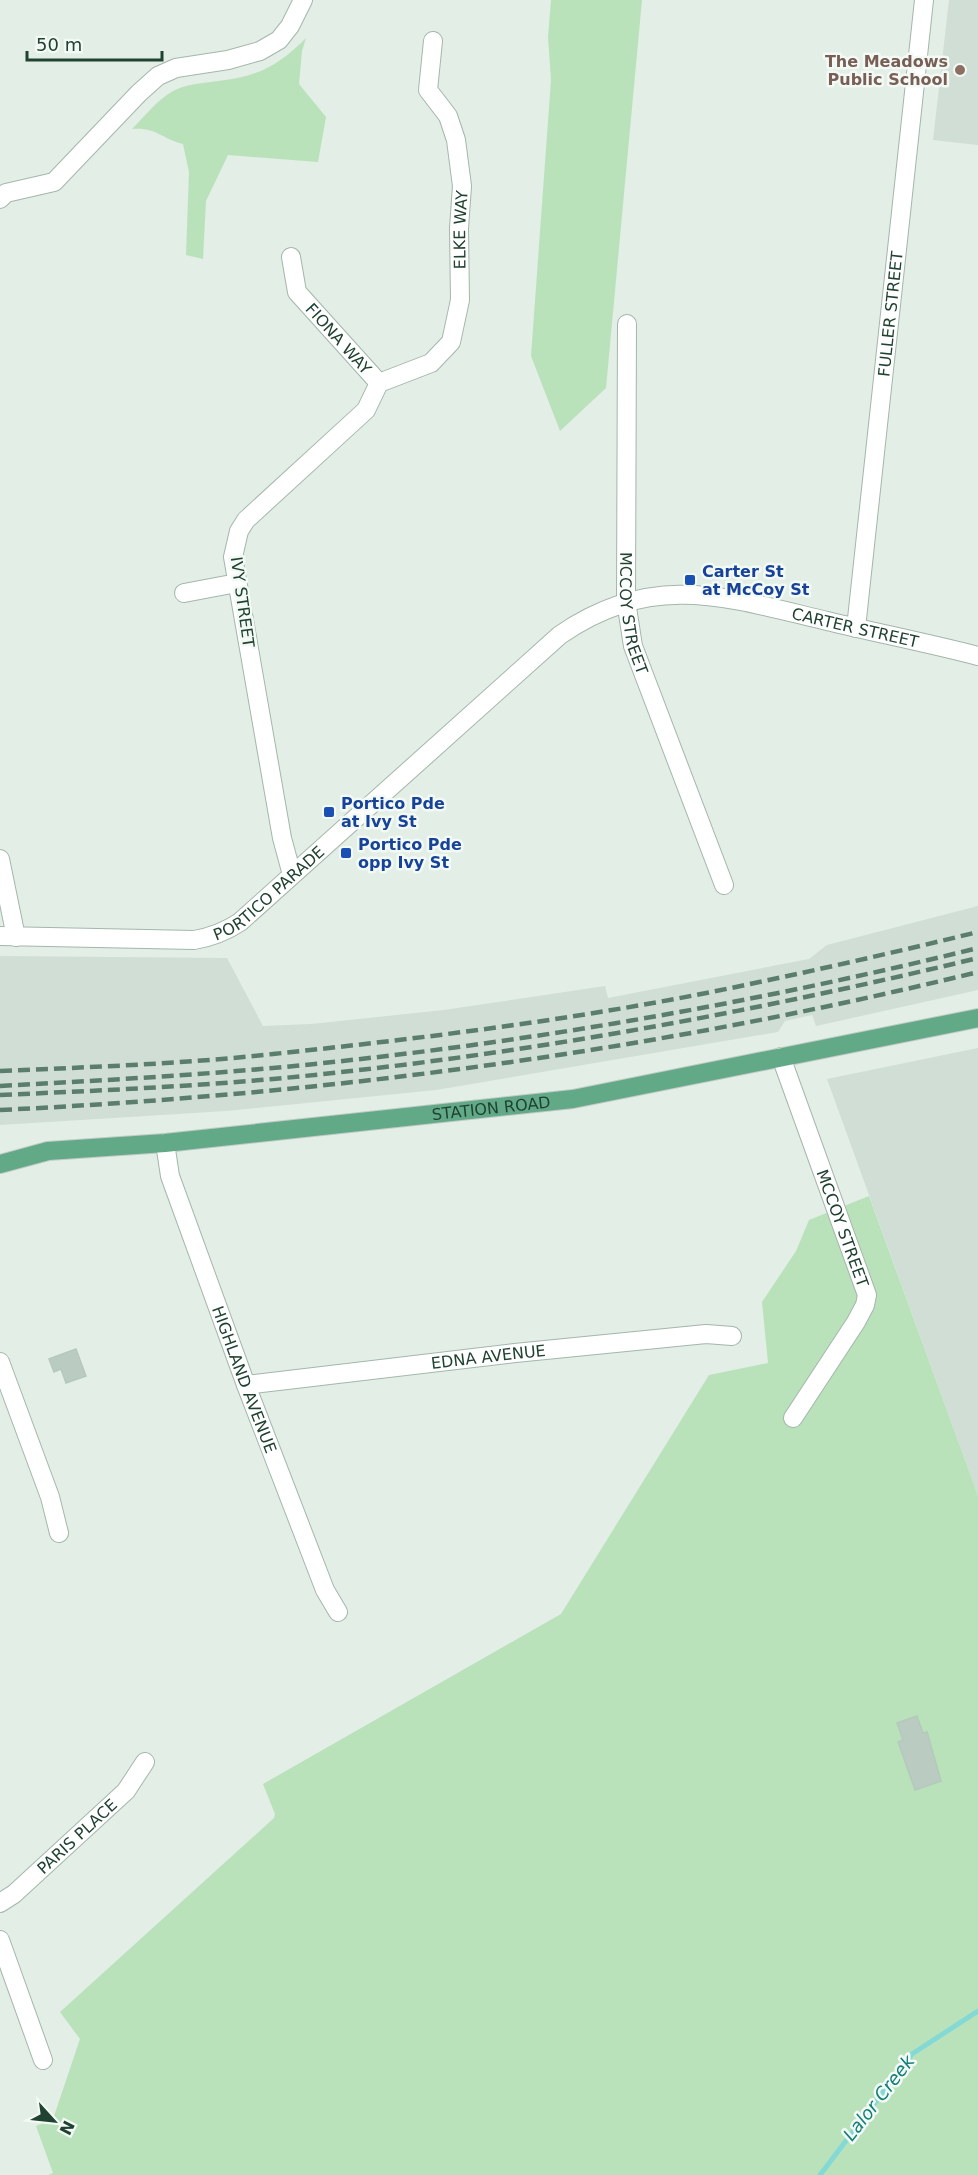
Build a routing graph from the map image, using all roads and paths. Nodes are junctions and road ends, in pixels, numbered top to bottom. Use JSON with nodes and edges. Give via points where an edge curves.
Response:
{"nodes":[{"id":1,"x":303,"y":0,"type":"edge"},
{"id":2,"x":924,"y":0,"type":"edge"},
{"id":3,"x":433,"y":41,"type":"dead end"},
{"id":4,"x":0,"y":199,"type":"edge"},
{"id":5,"x":291,"y":257,"type":"dead end"},
{"id":6,"x":627,"y":324,"type":"dead end"},
{"id":7,"x":379,"y":383,"type":"junction"},
{"id":8,"x":237,"y":583,"type":"junction"},
{"id":9,"x":184,"y":593,"type":"dead end"},
{"id":10,"x":626,"y":601,"type":"junction"},
{"id":11,"x":856,"y":628,"type":"junction"},
{"id":12,"x":978,"y":656,"type":"edge"},
{"id":13,"x":0,"y":859,"type":"edge"},
{"id":14,"x":292,"y":875,"type":"junction"},
{"id":15,"x":724,"y":885,"type":"dead end"},
{"id":16,"x":8,"y":937,"type":"edge"},
{"id":17,"x":978,"y":1018,"type":"edge"},
{"id":18,"x":781,"y":1057,"type":"junction"},
{"id":19,"x":165,"y":1143,"type":"junction"},
{"id":20,"x":0,"y":1164,"type":"edge"},
{"id":21,"x":732,"y":1336,"type":"dead end"},
{"id":22,"x":0,"y":1362,"type":"edge"},
{"id":23,"x":246,"y":1385,"type":"junction"},
{"id":24,"x":793,"y":1418,"type":"dead end"},
{"id":25,"x":59,"y":1533,"type":"dead end"},
{"id":26,"x":338,"y":1612,"type":"dead end"},
{"id":27,"x":145,"y":1762,"type":"dead end"},
{"id":28,"x":0,"y":1903,"type":"edge"},
{"id":29,"x":0,"y":1940,"type":"edge"},
{"id":30,"x":43,"y":2060,"type":"dead end"}],
"edges":[{"from":1,"to":4,"type":"street","via":[[279,40],[260,51],[176,68],[158,76],[54,182],[6,193]]},
{"from":2,"to":11,"type":"street","name":"FULLER STREET"},
{"from":3,"to":7,"type":"street","name":"ELKE WAY","via":[[428,90],[448,116],[456,140],[462,186],[460,300],[451,342],[431,363]]},
{"from":5,"to":7,"type":"street","name":"FIONA WAY","via":[[297,292]]},
{"from":6,"to":10,"type":"street","name":"MCCOY STREET"},
{"from":7,"to":8,"type":"street","name":"IVY STREET","via":[[366,410],[246,520],[239,531],[234,557]]},
{"from":8,"to":9,"type":"street"},
{"from":8,"to":14,"type":"street","name":"IVY STREET"},
{"from":10,"to":11,"type":"street","name":"CARTER STREET","via":[[677,594],[728,598]]},
{"from":10,"to":14,"type":"street","name":"PORTICO PARADE","via":[[582,620],[560,635]]},
{"from":10,"to":15,"type":"street","name":"MCCOY STREET","via":[[633,646]]},
{"from":11,"to":12,"type":"street","name":"CARTER STREET"},
{"from":13,"to":16,"type":"street"},
{"from":14,"to":16,"type":"street","name":"PORTICO PARADE","via":[[240,922],[212,937]]},
{"from":17,"to":18,"type":"main road","name":"STATION ROAD"},
{"from":18,"to":19,"type":"main road","name":"STATION ROAD","via":[[573,1099]]},
{"from":18,"to":24,"type":"street","name":"MCCOY STREET","via":[[867,1294],[856,1322]]},
{"from":19,"to":20,"type":"main road","name":"STATION ROAD","via":[[48,1151]]},
{"from":19,"to":23,"type":"street","name":"HIGHLAND AVENUE","via":[[170,1176]]},
{"from":21,"to":23,"type":"street","name":"EDNA AVENUE","via":[[706,1334],[515,1353]]},
{"from":22,"to":25,"type":"street","via":[[50,1497]]},
{"from":23,"to":26,"type":"street","name":"HIGHLAND AVENUE","via":[[325,1590]]},
{"from":27,"to":28,"type":"street","name":"PARIS PLACE","via":[[126,1791]]},
{"from":29,"to":30,"type":"street"}]}
